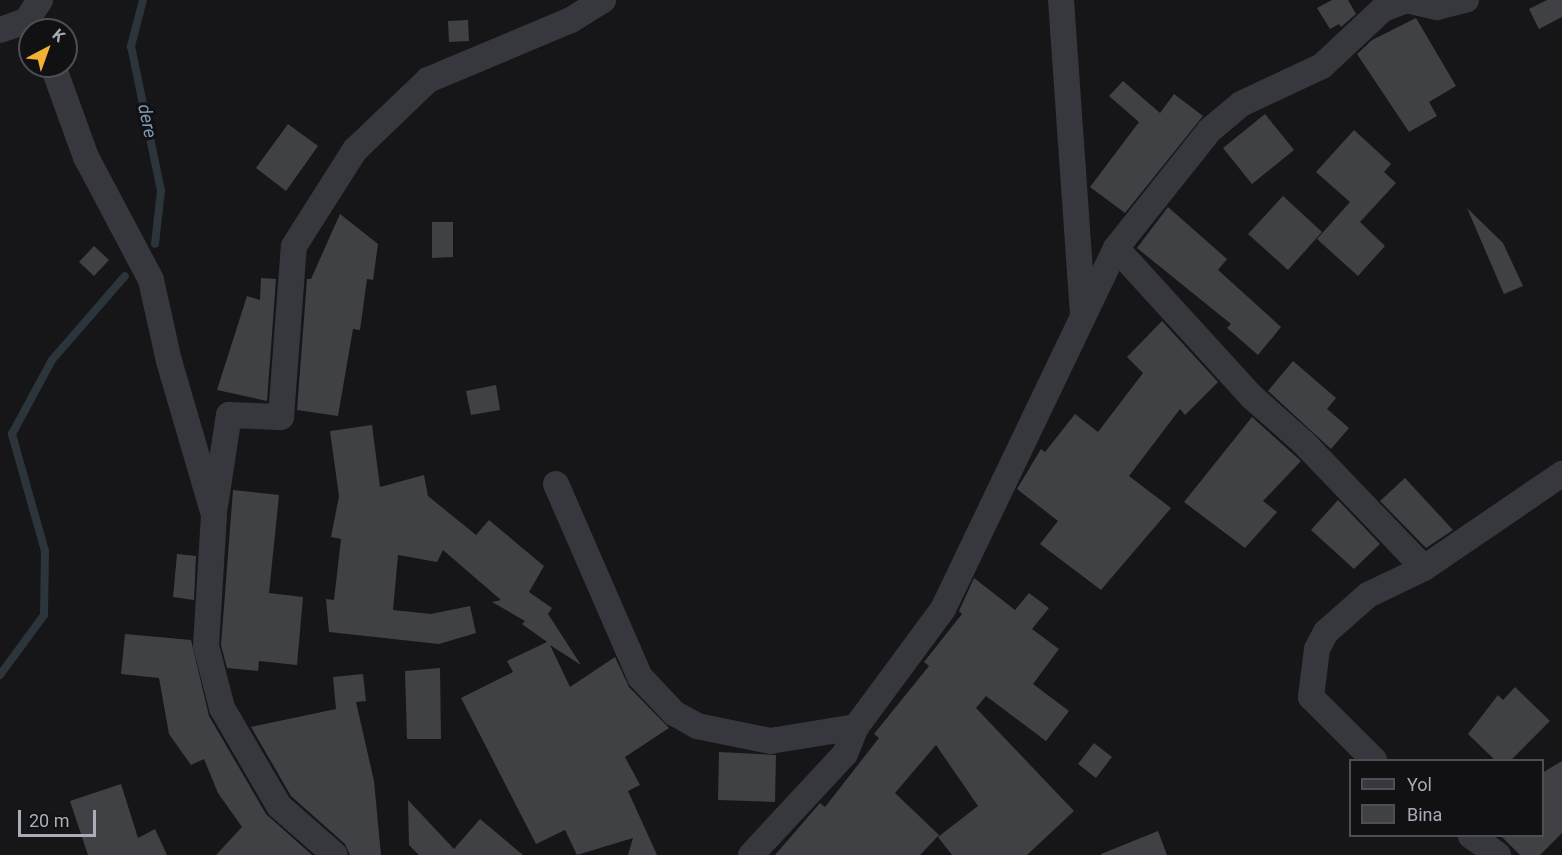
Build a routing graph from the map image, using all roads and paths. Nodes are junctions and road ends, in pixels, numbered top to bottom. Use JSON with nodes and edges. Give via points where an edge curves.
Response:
{"nodes":[{"id":1,"x":603,"y":0,"type":"edge"},
{"id":2,"x":1060,"y":0,"type":"edge"},
{"id":3,"x":1466,"y":0,"type":"edge"},
{"id":4,"x":33,"y":17,"type":"edge"},
{"id":5,"x":0,"y":30,"type":"edge"},
{"id":6,"x":57,"y":78,"type":"edge"},
{"id":7,"x":1116,"y":248,"type":"junction"},
{"id":8,"x":1083,"y":315,"type":"junction"},
{"id":9,"x":1562,"y":474,"type":"edge"},
{"id":10,"x":556,"y":484,"type":"dead end"},
{"id":11,"x":214,"y":515,"type":"junction"},
{"id":12,"x":1424,"y":568,"type":"junction"},
{"id":13,"x":856,"y":727,"type":"junction"},
{"id":14,"x":1373,"y":759,"type":"edge"},
{"id":15,"x":1472,"y":837,"type":"edge"},
{"id":16,"x":335,"y":855,"type":"edge"},
{"id":17,"x":751,"y":855,"type":"edge"},
{"id":18,"x":1498,"y":855,"type":"edge"}],
"edges":[{"from":1,"to":11,"type":"street","via":[[571,20],[428,80],[355,150],[294,246],[281,417],[229,416]]},
{"from":2,"to":8,"type":"street"},
{"from":3,"to":7,"type":"street","via":[[1437,7],[1406,0],[1383,9],[1322,66],[1241,104],[1210,130]]},
{"from":4,"to":5,"type":"street"},
{"from":6,"to":11,"type":"street","via":[[86,157],[151,280],[168,361]]},
{"from":7,"to":8,"type":"street"},
{"from":7,"to":12,"type":"street","via":[[1252,397],[1304,443]]},
{"from":8,"to":13,"type":"street","via":[[943,609]]},
{"from":9,"to":12,"type":"street"},
{"from":10,"to":13,"type":"street","via":[[640,677],[674,713],[697,726],[770,741]]},
{"from":11,"to":16,"type":"street","via":[[206,646],[222,708],[279,806]]},
{"from":12,"to":14,"type":"street","via":[[1368,595],[1326,632],[1317,649],[1311,697]]},
{"from":13,"to":17,"type":"street","via":[[845,754]]},
{"from":15,"to":18,"type":"street"}]}
